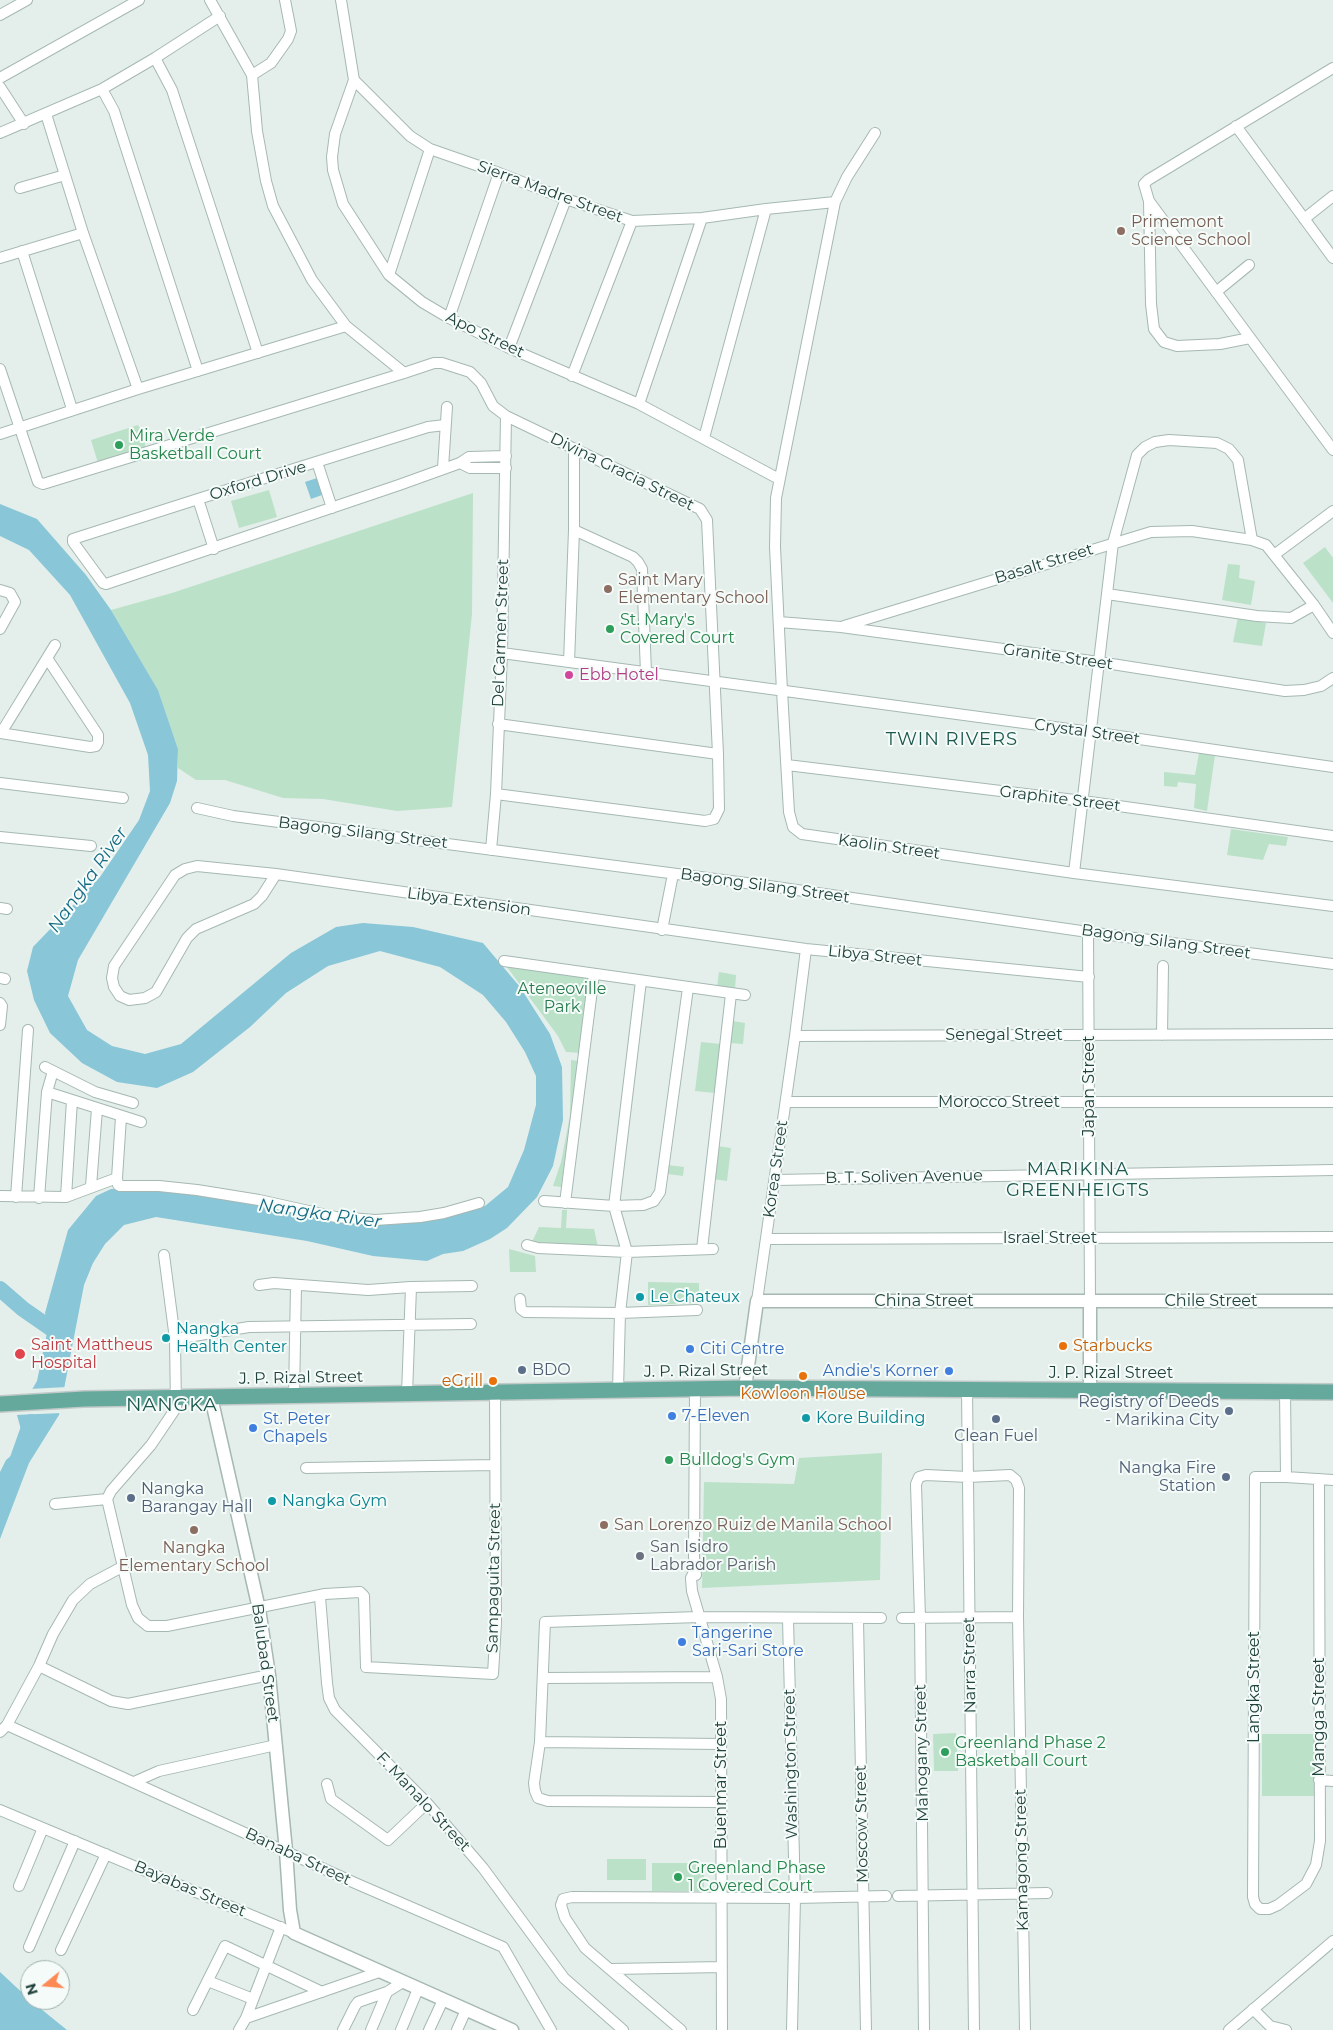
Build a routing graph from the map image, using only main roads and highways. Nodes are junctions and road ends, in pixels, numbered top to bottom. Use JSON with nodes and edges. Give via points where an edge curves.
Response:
{"nodes":[{"id":1,"x":1333,"y":1392,"type":"edge"},
{"id":2,"x":6,"y":1403,"type":"edge"}],
"edges":[{"from":1,"to":2,"type":"main road","name":"J. P. Rizal Street","via":[[745,1388],[79,1399]]}]}
